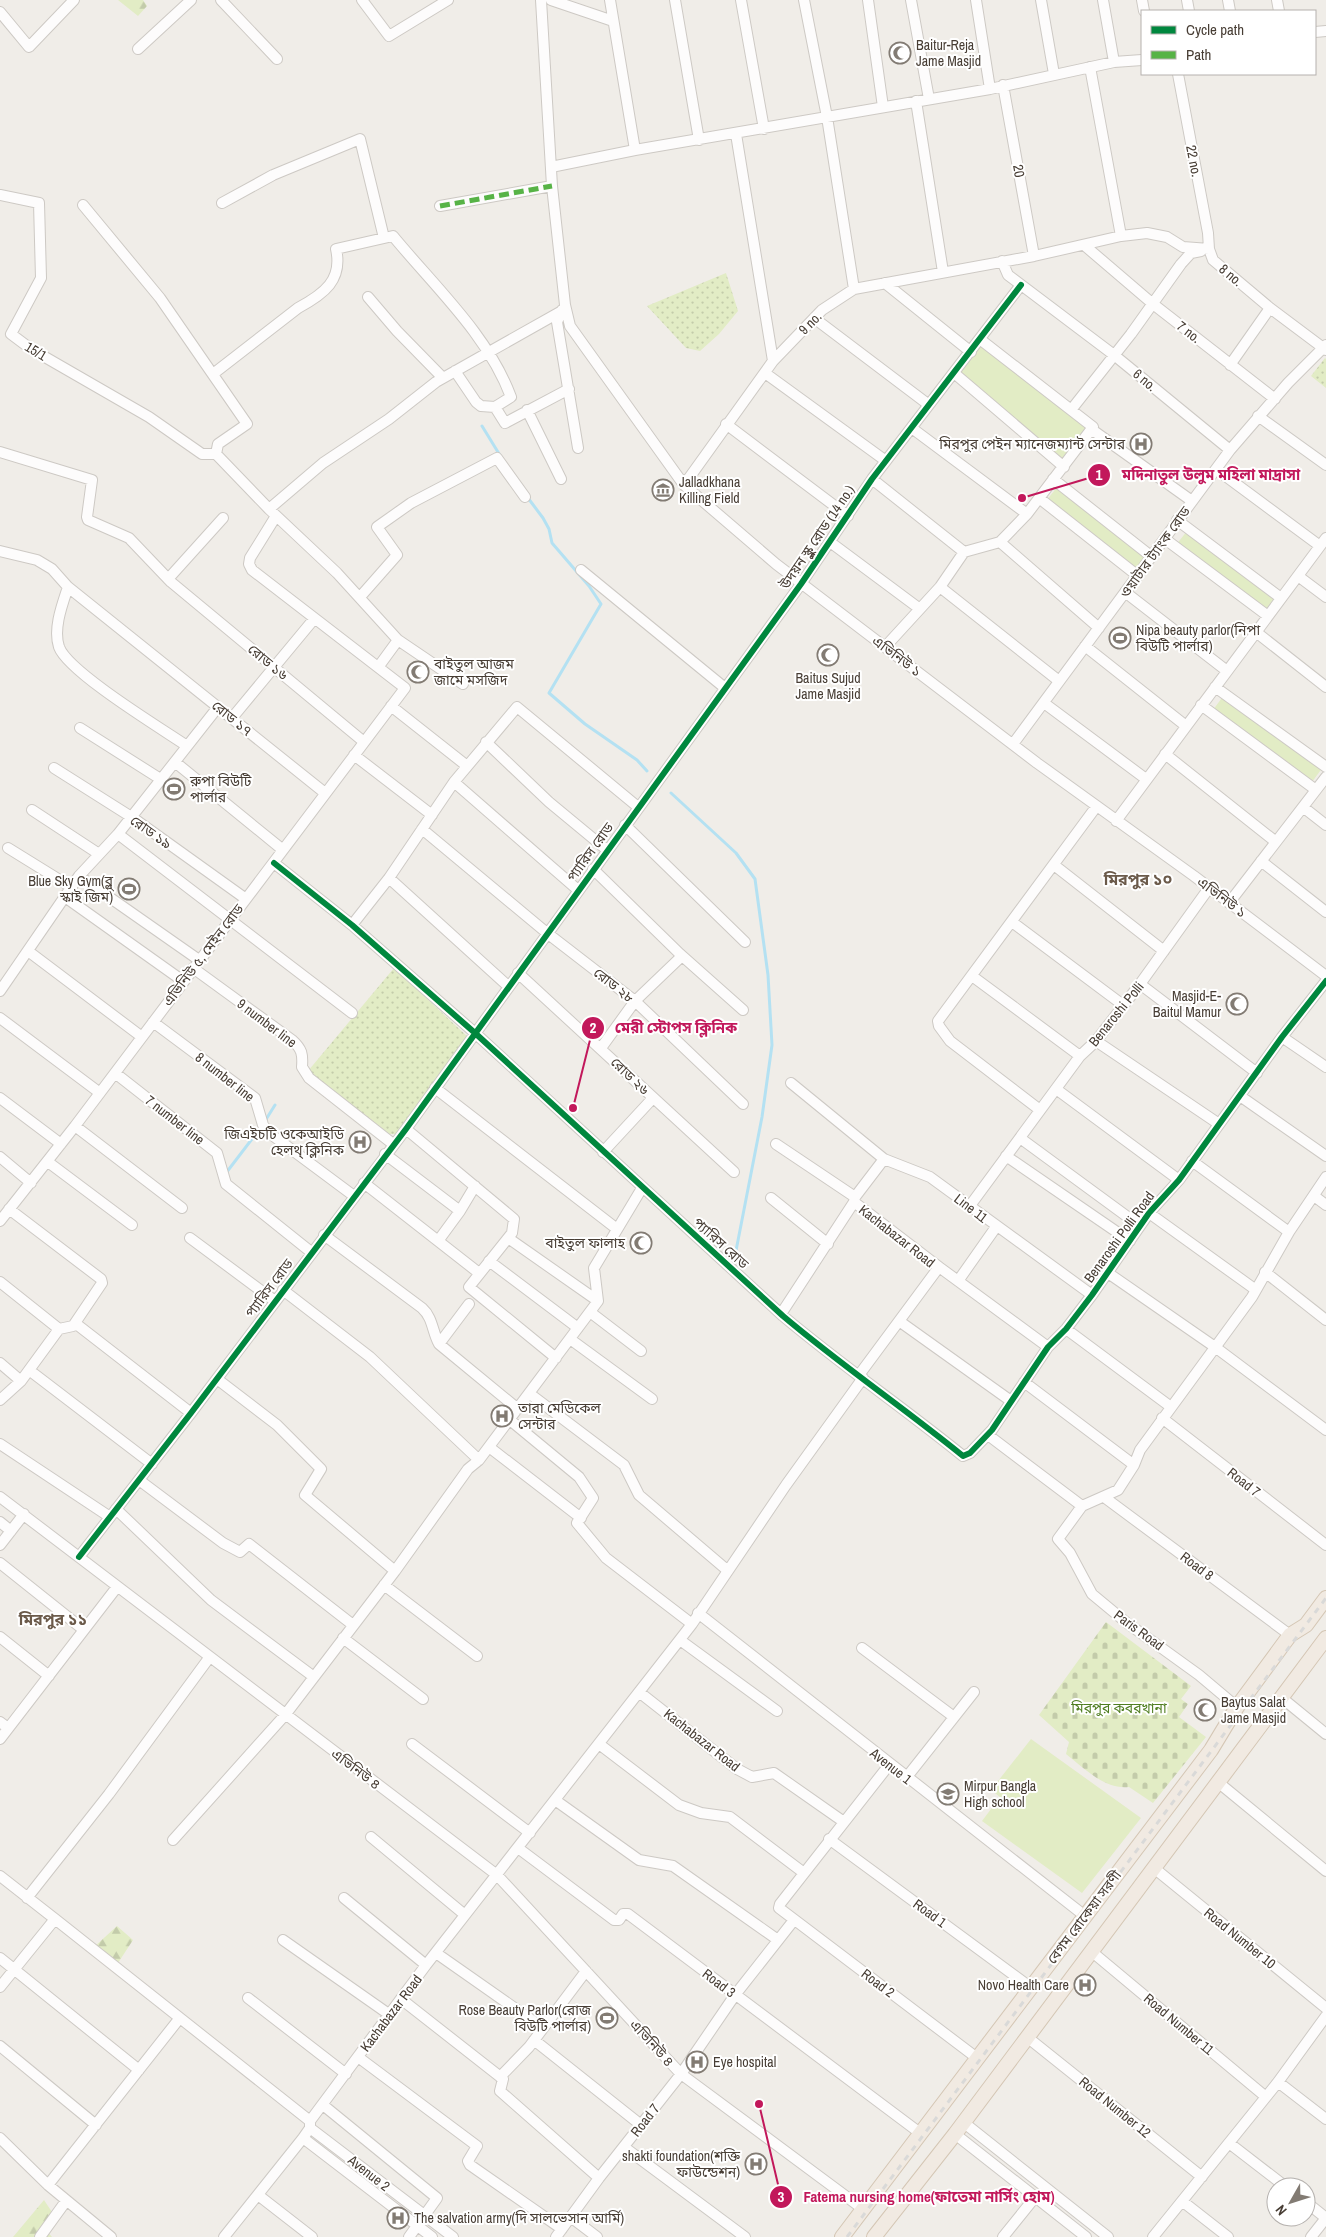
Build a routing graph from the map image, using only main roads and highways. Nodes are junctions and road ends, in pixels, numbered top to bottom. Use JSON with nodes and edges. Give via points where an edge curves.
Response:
{"nodes":[{"id":1,"x":1326,"y":1598,"type":"edge"},
{"id":2,"x":1326,"y":1638,"type":"edge"},
{"id":3,"x":842,"y":2237,"type":"edge"},
{"id":4,"x":874,"y":2237,"type":"edge"}],
"edges":[{"from":1,"to":3,"type":"main road","name":"বেগম রোকেয়া সরণী","via":[[1306,1625],[1290,1635],[1237,1707],[1211,1750]]},
{"from":2,"to":4,"type":"main road","name":"বেগম রোকেয়া সরণী","via":[[955,2134]]}]}
